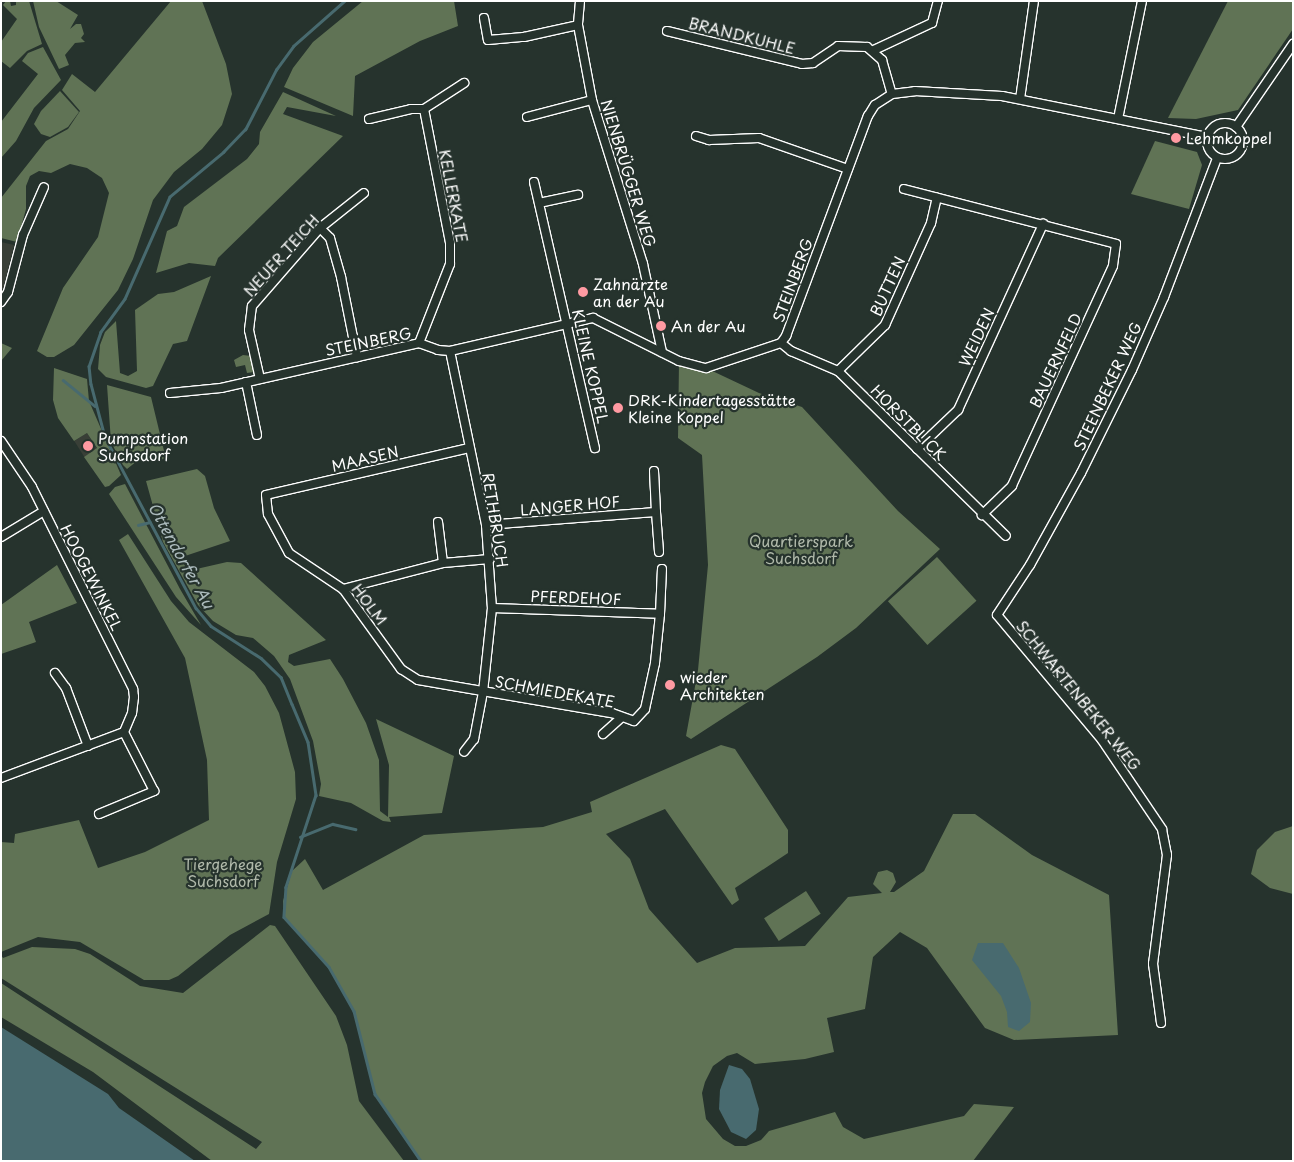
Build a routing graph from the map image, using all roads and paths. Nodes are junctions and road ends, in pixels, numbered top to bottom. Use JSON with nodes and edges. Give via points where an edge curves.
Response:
{"nodes":[{"id":1,"x":580,"y":1,"type":"edge"},
{"id":2,"x":938,"y":1,"type":"edge"},
{"id":3,"x":1034,"y":1,"type":"edge"},
{"id":4,"x":1142,"y":1,"type":"edge"},
{"id":5,"x":484,"y":18,"type":"dead end"},
{"id":6,"x":578,"y":25,"type":"junction"},
{"id":7,"x":667,"y":31,"type":"dead end"},
{"id":8,"x":1293,"y":44,"type":"edge"},
{"id":9,"x":874,"y":50,"type":"junction"},
{"id":10,"x":464,"y":83,"type":"dead end"},
{"id":11,"x":892,"y":94,"type":"junction"},
{"id":12,"x":1020,"y":99,"type":"junction"},
{"id":13,"x":592,"y":100,"type":"junction"},
{"id":14,"x":424,"y":109,"type":"junction"},
{"id":15,"x":526,"y":117,"type":"dead end"},
{"id":16,"x":369,"y":119,"type":"dead end"},
{"id":17,"x":1118,"y":119,"type":"junction"},
{"id":18,"x":1236,"y":127,"type":"junction"},
{"id":19,"x":696,"y":136,"type":"dead end"},
{"id":20,"x":1207,"y":137,"type":"junction"},
{"id":21,"x":1217,"y":158,"type":"junction"},
{"id":22,"x":848,"y":169,"type":"junction"},
{"id":23,"x":534,"y":182,"type":"dead end"},
{"id":24,"x":44,"y":187,"type":"dead end"},
{"id":25,"x":904,"y":189,"type":"dead end"},
{"id":26,"x":364,"y":193,"type":"dead end"},
{"id":27,"x":578,"y":194,"type":"dead end"},
{"id":28,"x":937,"y":198,"type":"junction"},
{"id":29,"x":540,"y":203,"type":"junction"},
{"id":30,"x":1043,"y":224,"type":"junction"},
{"id":31,"x":320,"y":228,"type":"junction"},
{"id":32,"x":1,"y":302,"type":"edge"},
{"id":33,"x":567,"y":323,"type":"junction"},
{"id":34,"x":419,"y":343,"type":"junction"},
{"id":35,"x":781,"y":343,"type":"junction"},
{"id":36,"x":450,"y":351,"type":"junction"},
{"id":37,"x":662,"y":352,"type":"junction"},
{"id":38,"x":357,"y":357,"type":"junction"},
{"id":39,"x":838,"y":371,"type":"junction"},
{"id":40,"x":260,"y":379,"type":"junction"},
{"id":41,"x":246,"y":382,"type":"junction"},
{"id":42,"x":170,"y":393,"type":"dead end"},
{"id":43,"x":257,"y":435,"type":"dead end"},
{"id":44,"x":1,"y":441,"type":"edge"},
{"id":45,"x":469,"y":448,"type":"junction"},
{"id":46,"x":595,"y":448,"type":"dead end"},
{"id":47,"x":917,"y":449,"type":"junction"},
{"id":48,"x":654,"y":471,"type":"dead end"},
{"id":49,"x":266,"y":495,"type":"joint"},
{"id":50,"x":44,"y":511,"type":"junction"},
{"id":51,"x":656,"y":512,"type":"junction"},
{"id":52,"x":982,"y":515,"type":"junction"},
{"id":53,"x":438,"y":522,"type":"dead end"},
{"id":54,"x":486,"y":525,"type":"junction"},
{"id":55,"x":1,"y":536,"type":"edge"},
{"id":56,"x":1006,"y":536,"type":"dead end"},
{"id":57,"x":659,"y":552,"type":"dead end"},
{"id":58,"x":490,"y":559,"type":"junction"},
{"id":59,"x":443,"y":563,"type":"junction"},
{"id":60,"x":662,"y":568,"type":"dead end"},
{"id":61,"x":342,"y":588,"type":"junction"},
{"id":62,"x":492,"y":608,"type":"junction"},
{"id":63,"x":660,"y":614,"type":"junction"},
{"id":64,"x":997,"y":615,"type":"joint"},
{"id":65,"x":55,"y":673,"type":"dead end"},
{"id":66,"x":483,"y":692,"type":"junction"},
{"id":67,"x":621,"y":718,"type":"junction"},
{"id":68,"x":124,"y":732,"type":"junction"},
{"id":69,"x":603,"y":734,"type":"dead end"},
{"id":70,"x":88,"y":746,"type":"junction"},
{"id":71,"x":464,"y":752,"type":"dead end"},
{"id":72,"x":1,"y":778,"type":"edge"},
{"id":73,"x":98,"y":814,"type":"dead end"},
{"id":74,"x":1161,"y":1023,"type":"dead end"}],
"edges":[{"from":1,"to":6,"type":"street","name":"NIENBRÜGGER WEG"},
{"from":2,"to":9,"type":"street","via":[[932,23]]},
{"from":3,"to":12,"type":"street"},
{"from":4,"to":17,"type":"street"},
{"from":5,"to":6,"type":"street","via":[[488,40],[524,37]]},
{"from":6,"to":13,"type":"street","name":"NIENBRÜGGER WEG"},
{"from":7,"to":9,"type":"street","name":"BRANDKUHLE","via":[[802,64],[812,63],[838,46],[856,44]]},
{"from":8,"to":18,"type":"street"},
{"from":9,"to":11,"type":"street","via":[[887,71]]},
{"from":10,"to":14,"type":"street"},
{"from":11,"to":12,"type":"street","via":[[915,91]]},
{"from":11,"to":22,"type":"street","name":"STEINBERG","via":[[875,105],[868,116]]},
{"from":12,"to":17,"type":"street"},
{"from":13,"to":15,"type":"street"},
{"from":13,"to":37,"type":"street","name":"NIENBRÜGGER WEG","via":[[643,264]]},
{"from":14,"to":16,"type":"street"},
{"from":14,"to":34,"type":"street","name":"KELLERKATE","via":[[450,243],[450,264]]},
{"from":17,"to":20,"type":"street"},
{"from":18,"to":20,"type":"street","via":[[1221,124],[1213,128]]},
{"from":18,"to":21,"type":"street","via":[[1242,135],[1242,149],[1234,157]]},
{"from":19,"to":22,"type":"street","via":[[709,140],[759,138]]},
{"from":20,"to":21,"type":"street","via":[[1208,146]]},
{"from":21,"to":64,"type":"street","name":"STEENBEKER WEG","via":[[1132,370],[1030,566]]},
{"from":22,"to":35,"type":"street","name":"STEINBERG"},
{"from":23,"to":29,"type":"street","name":"KLEINE KOPPEL"},
{"from":24,"to":32,"type":"street","via":[[23,235],[8,292]]},
{"from":25,"to":28,"type":"street"},
{"from":26,"to":31,"type":"street","name":"NEUER TEICH"},
{"from":27,"to":29,"type":"street"},
{"from":28,"to":30,"type":"street"},
{"from":28,"to":39,"type":"street","name":"BUTTEN","via":[[931,223],[885,325]]},
{"from":29,"to":33,"type":"street","name":"KLEINE KOPPEL"},
{"from":30,"to":47,"type":"street","name":"WEIDEN","via":[[958,410]]},
{"from":30,"to":52,"type":"street","name":"BAUERNFELD","via":[[1116,244],[1113,266],[1012,486]]},
{"from":31,"to":38,"type":"street","via":[[330,238]]},
{"from":31,"to":40,"type":"street","name":"NEUER TEICH","via":[[252,306],[249,330]]},
{"from":33,"to":36,"type":"street","name":"STEINBERG"},
{"from":33,"to":37,"type":"street","name":"STEINBERG","via":[[592,318]]},
{"from":33,"to":46,"type":"street","name":"KLEINE KOPPEL"},
{"from":34,"to":36,"type":"street","name":"STEINBERG"},
{"from":34,"to":38,"type":"street","name":"STEINBERG"},
{"from":35,"to":37,"type":"street","name":"STEINBERG","via":[[706,368],[679,362]]},
{"from":35,"to":39,"type":"street","name":"HORSTBLICK","via":[[791,351]]},
{"from":36,"to":45,"type":"street","name":"RETHBRUCH"},
{"from":38,"to":40,"type":"street","name":"STEINBERG"},
{"from":39,"to":47,"type":"street","name":"HORSTBLICK"},
{"from":40,"to":41,"type":"street","name":"STEINBERG"},
{"from":41,"to":42,"type":"street","name":"STEINBERG"},
{"from":41,"to":43,"type":"street"},
{"from":44,"to":50,"type":"street","name":"HOOGEWINKEL","via":[[18,461]]},
{"from":45,"to":49,"type":"street","name":"MAASEN"},
{"from":45,"to":54,"type":"street","name":"RETHBRUCH"},
{"from":47,"to":52,"type":"street","name":"HORSTBLICK"},
{"from":48,"to":51,"type":"street"},
{"from":49,"to":61,"type":"street","name":"HOLM","via":[[268,514],[289,553]]},
{"from":50,"to":55,"type":"street"},
{"from":50,"to":68,"type":"street","name":"HOOGEWINKEL","via":[[133,689],[132,713]]},
{"from":51,"to":54,"type":"street","name":"LANGER HOF"},
{"from":51,"to":57,"type":"street"},
{"from":52,"to":56,"type":"street","name":"HORSTBLICK"},
{"from":53,"to":59,"type":"street"},
{"from":54,"to":58,"type":"street","name":"RETHBRUCH"},
{"from":58,"to":59,"type":"street"},
{"from":58,"to":62,"type":"street","name":"RETHBRUCH"},
{"from":59,"to":61,"type":"street"},
{"from":60,"to":63,"type":"street"},
{"from":61,"to":66,"type":"street","name":"HOLM","via":[[401,669],[418,680]]},
{"from":62,"to":63,"type":"street","name":"PFERDEHOF"},
{"from":62,"to":66,"type":"street","name":"RETHBRUCH"},
{"from":63,"to":67,"type":"street","name":"SCHMIEDEKATE","via":[[655,663],[645,709],[634,721]]},
{"from":64,"to":74,"type":"street","name":"SCHWARTENBEKER WEG","via":[[1102,740],[1162,829],[1167,854],[1153,964]]},
{"from":65,"to":70,"type":"street","via":[[66,688]]},
{"from":66,"to":67,"type":"street","name":"SCHMIEDEKATE","via":[[612,713]]},
{"from":66,"to":71,"type":"street","name":"RETHBRUCH","via":[[474,739]]},
{"from":67,"to":69,"type":"street","name":"SCHMIEDEKATE"},
{"from":68,"to":70,"type":"street"},
{"from":68,"to":73,"type":"street","via":[[154,792]]},
{"from":70,"to":72,"type":"street"}]}
